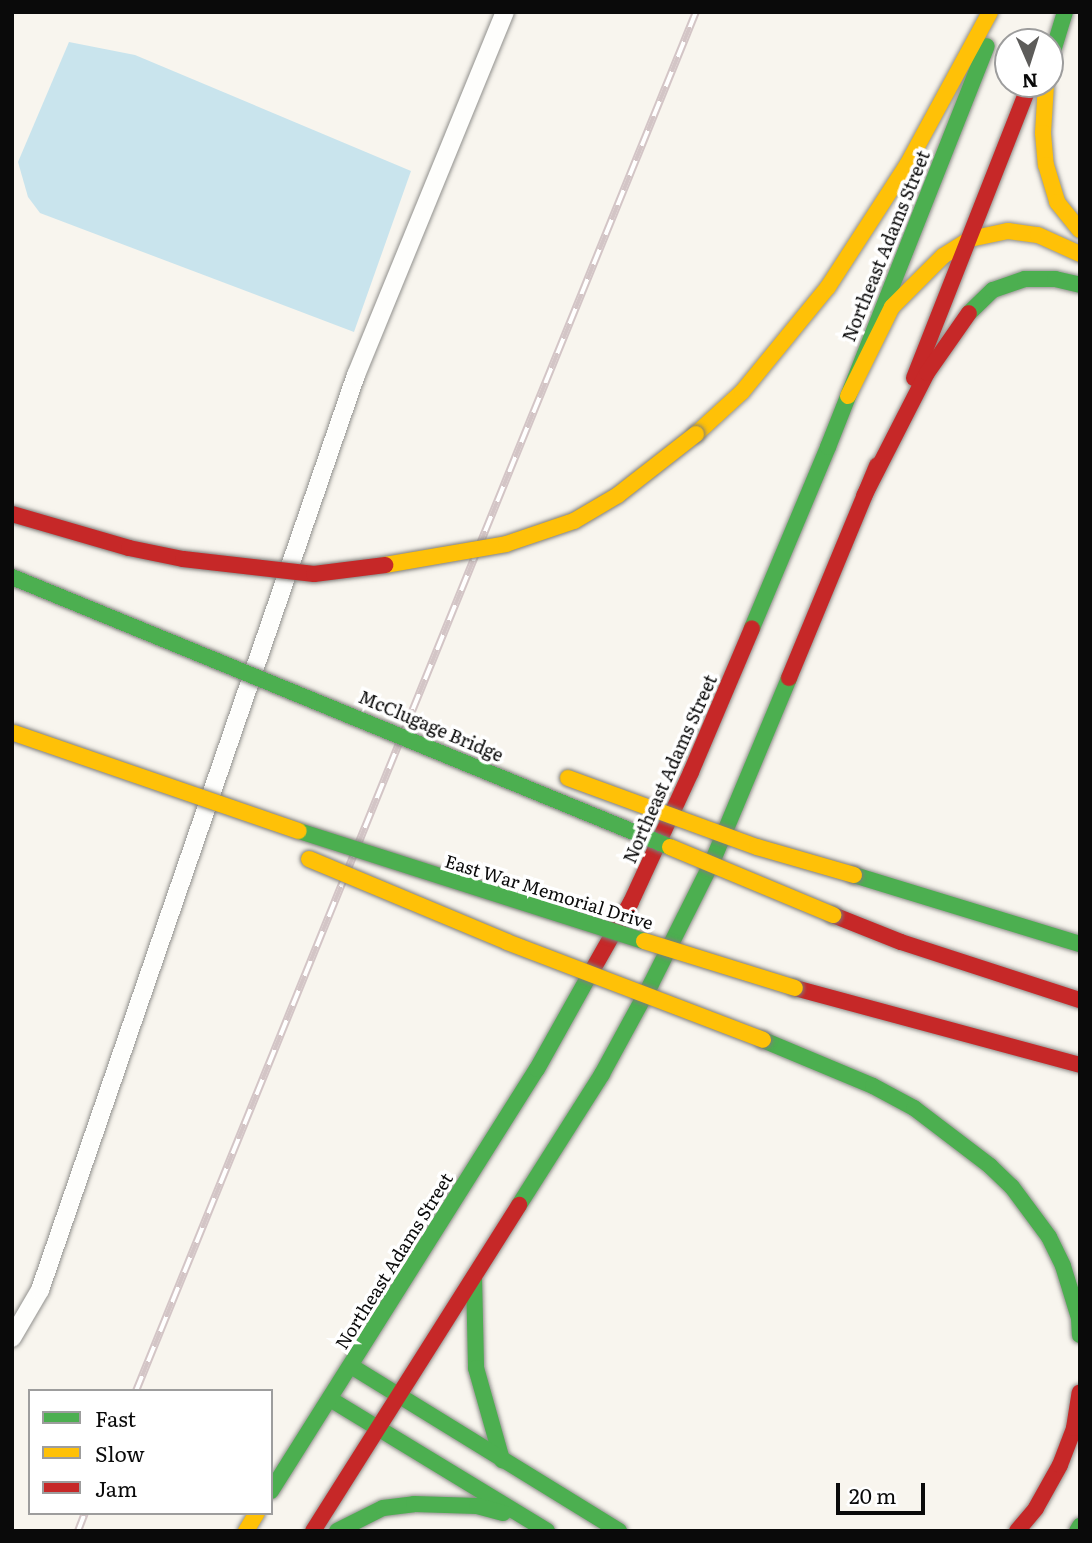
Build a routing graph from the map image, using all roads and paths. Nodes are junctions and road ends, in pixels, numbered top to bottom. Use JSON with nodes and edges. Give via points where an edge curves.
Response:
{"nodes":[{"id":1,"x":505,"y":12,"type":"edge"},
{"id":2,"x":990,"y":12,"type":"edge"},
{"id":3,"x":1002,"y":12,"type":"edge"},
{"id":4,"x":1025,"y":98,"type":"edge"},
{"id":5,"x":1045,"y":98,"type":"edge"},
{"id":6,"x":1080,"y":230,"type":"edge"},
{"id":7,"x":970,"y":239,"type":"junction"},
{"id":8,"x":1080,"y":254,"type":"edge"},
{"id":9,"x":1080,"y":285,"type":"edge"},
{"id":10,"x":848,"y":396,"type":"junction"},
{"id":11,"x":864,"y":496,"type":"junction"},
{"id":12,"x":12,"y":514,"type":"edge"},
{"id":13,"x":12,"y":577,"type":"edge"},
{"id":14,"x":389,"y":729,"type":"junction"},
{"id":15,"x":13,"y":733,"type":"edge"},
{"id":16,"x":505,"y":761,"type":"dead end"},
{"id":17,"x":556,"y":775,"type":"dead end"},
{"id":18,"x":224,"y":823,"type":"dead end"},
{"id":19,"x":298,"y":855,"type":"dead end"},
{"id":20,"x":1080,"y":944,"type":"edge"},
{"id":21,"x":1080,"y":1000,"type":"edge"},
{"id":22,"x":1080,"y":1065,"type":"edge"},
{"id":23,"x":474,"y":1277,"type":"junction"},
{"id":24,"x":1080,"y":1335,"type":"edge"},
{"id":25,"x":12,"y":1338,"type":"edge"},
{"id":26,"x":351,"y":1366,"type":"junction"},
{"id":27,"x":1080,"y":1392,"type":"edge"},
{"id":28,"x":398,"y":1398,"type":"junction"},
{"id":29,"x":330,"y":1399,"type":"junction"},
{"id":30,"x":379,"y":1427,"type":"junction"},
{"id":31,"x":502,"y":1460,"type":"junction"},
{"id":32,"x":273,"y":1488,"type":"edge"},
{"id":33,"x":256,"y":1515,"type":"edge"},
{"id":34,"x":1080,"y":1526,"type":"edge"},
{"id":35,"x":246,"y":1531,"type":"edge"},
{"id":36,"x":313,"y":1531,"type":"edge"},
{"id":37,"x":337,"y":1531,"type":"edge"},
{"id":38,"x":546,"y":1531,"type":"edge"},
{"id":39,"x":619,"y":1531,"type":"edge"},
{"id":40,"x":1017,"y":1531,"type":"edge"},
{"id":41,"x":1076,"y":1531,"type":"edge"}],
"edges":[{"from":1,"to":25,"type":"lane","via":[[356,375],[45,1277]]},
{"from":2,"to":12,"type":"main road","bridge":true,"via":[[914,153],[828,286],[742,393],[618,495],[575,521],[506,544],[314,574],[183,559]]},
{"from":3,"to":10,"type":"main road","name":"Northeast Adams Street"},
{"from":4,"to":7,"type":"main road"},
{"from":5,"to":6,"type":"main road","via":[[1046,165],[1057,202]]},
{"from":7,"to":8,"type":"main road","via":[[1008,231],[1038,235]]},
{"from":7,"to":10,"type":"main road","via":[[943,256],[892,307]]},
{"from":7,"to":11,"type":"main road"},
{"from":9,"to":11,"type":"main road","via":[[1025,279],[993,290],[975,305],[923,380]]},
{"from":10,"to":26,"type":"main road","name":"Northeast Adams Street","via":[[691,772],[620,925],[537,1069]]},
{"from":11,"to":23,"type":"main road","via":[[707,873],[602,1074]]},
{"from":13,"to":14,"type":"main road","name":"McClugage Bridge","bridge":true},
{"from":14,"to":16,"type":"main road","bridge":true},
{"from":14,"to":21,"type":"main road","name":"McClugage Bridge","bridge":true,"via":[[901,942]]},
{"from":15,"to":18,"type":"main road","bridge":true},
{"from":15,"to":22,"type":"main road","name":"East War Memorial Drive","bridge":true,"via":[[386,861],[795,988]]},
{"from":17,"to":20,"type":"main road","bridge":true,"via":[[757,847]]},
{"from":19,"to":24,"type":"main road","bridge":true,"via":[[507,942],[763,1040],[914,1108],[1012,1187],[1049,1237],[1063,1266]]},
{"from":23,"to":28,"type":"main road"},
{"from":23,"to":31,"type":"main road","via":[[476,1368]]},
{"from":26,"to":28,"type":"main road"},
{"from":26,"to":29,"type":"main road","name":"Northeast Adams Street"},
{"from":27,"to":40,"type":"main road","via":[[1074,1428],[1060,1465]]},
{"from":28,"to":30,"type":"main road"},
{"from":28,"to":31,"type":"main road"},
{"from":29,"to":30,"type":"main road"},
{"from":29,"to":32,"type":"main road","name":"Northeast Adams Street"},
{"from":30,"to":36,"type":"main road"},
{"from":30,"to":38,"type":"main road"},
{"from":31,"to":39,"type":"main road"},
{"from":33,"to":35,"type":"main road"},
{"from":34,"to":41,"type":"main road"},
{"from":37,"to":38,"type":"main road","via":[[383,1508],[425,1503],[488,1508]]}]}
